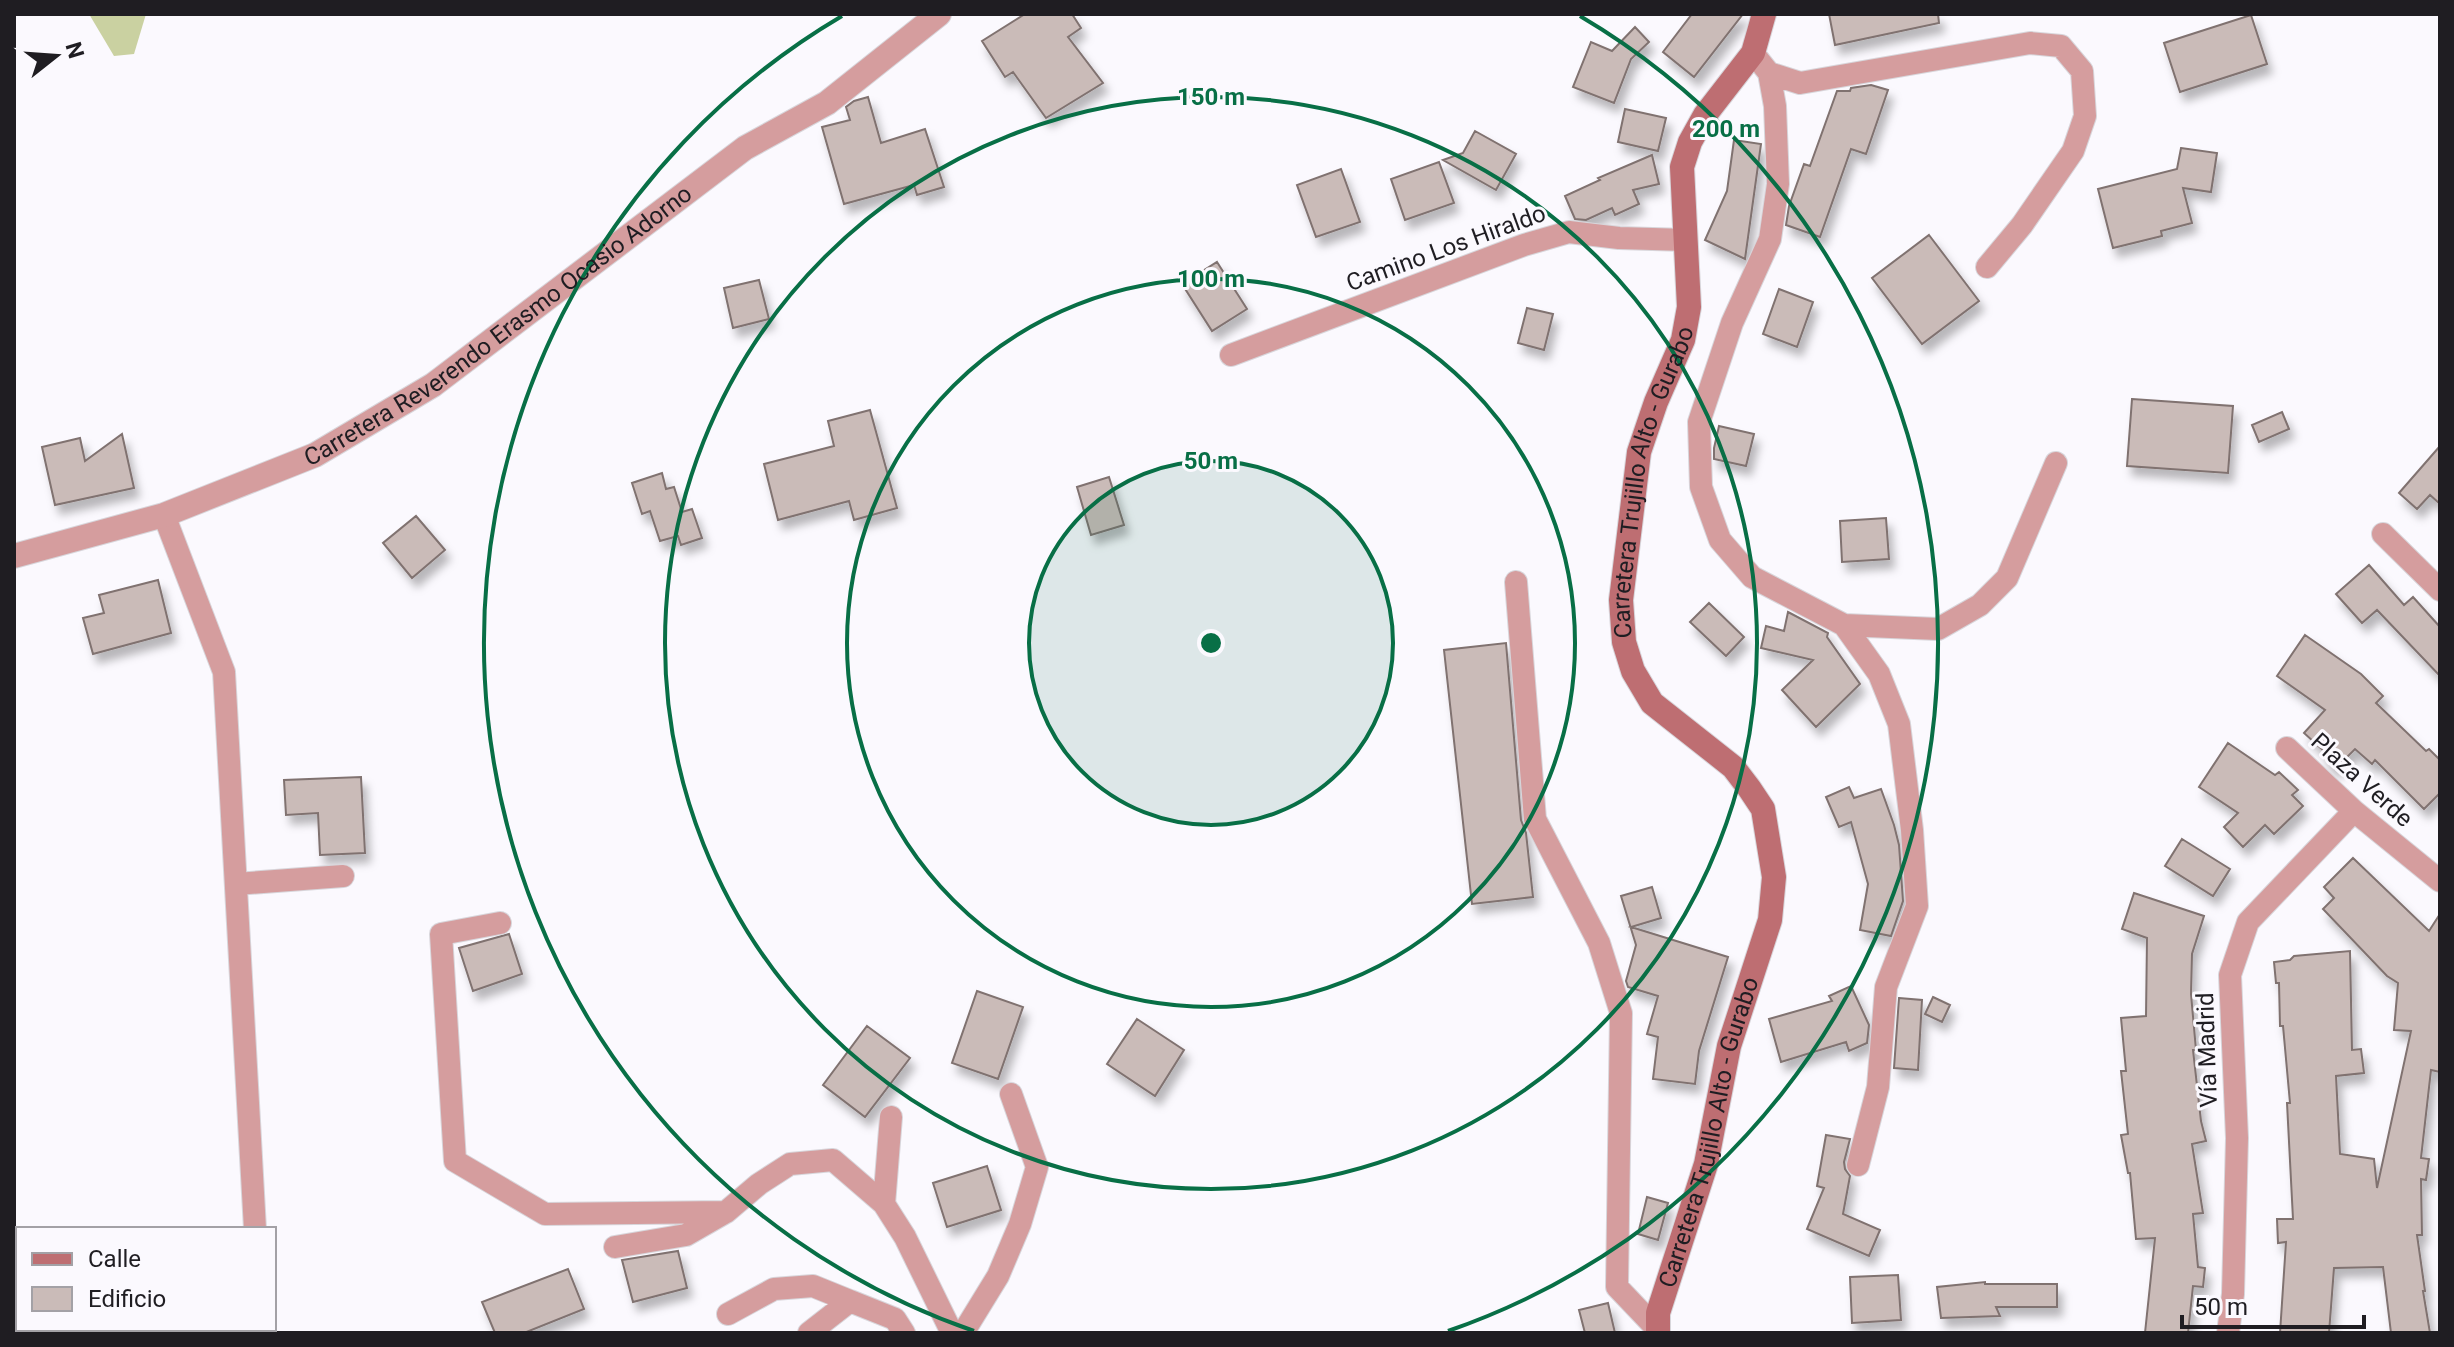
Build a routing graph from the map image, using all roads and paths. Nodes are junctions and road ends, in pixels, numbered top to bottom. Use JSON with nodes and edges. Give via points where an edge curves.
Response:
{"nodes":[{"id":1,"x":939,"y":14,"type":"edge"},
{"id":2,"x":1764,"y":14,"type":"edge"},
{"id":3,"x":1753,"y":53,"type":"junction"},
{"id":4,"x":1769,"y":73,"type":"junction"},
{"id":5,"x":1686,"y":240,"type":"junction"},
{"id":6,"x":1987,"y":267,"type":"dead end"},
{"id":7,"x":1231,"y":355,"type":"dead end"},
{"id":8,"x":2056,"y":463,"type":"dead end"},
{"id":9,"x":164,"y":515,"type":"junction"},
{"id":10,"x":2383,"y":534,"type":"dead end"},
{"id":11,"x":14,"y":556,"type":"edge"},
{"id":12,"x":1516,"y":582,"type":"dead end"},
{"id":13,"x":2440,"y":590,"type":"edge"},
{"id":14,"x":1844,"y":625,"type":"junction"},
{"id":15,"x":2287,"y":748,"type":"dead end"},
{"id":16,"x":2354,"y":811,"type":"junction"},
{"id":17,"x":343,"y":876,"type":"dead end"},
{"id":18,"x":2440,"y":881,"type":"edge"},
{"id":19,"x":236,"y":884,"type":"junction"},
{"id":20,"x":500,"y":923,"type":"dead end"},
{"id":21,"x":1011,"y":1094,"type":"dead end"},
{"id":22,"x":891,"y":1117,"type":"dead end"},
{"id":23,"x":1858,"y":1165,"type":"dead end"},
{"id":24,"x":884,"y":1204,"type":"junction"},
{"id":25,"x":726,"y":1212,"type":"junction"},
{"id":26,"x":255,"y":1227,"type":"edge"},
{"id":27,"x":615,"y":1247,"type":"dead end"},
{"id":28,"x":850,"y":1301,"type":"junction"},
{"id":29,"x":728,"y":1314,"type":"dead end"},
{"id":30,"x":1658,"y":1332,"type":"edge"},
{"id":31,"x":809,"y":1333,"type":"edge"},
{"id":32,"x":904,"y":1333,"type":"edge"},
{"id":33,"x":952,"y":1333,"type":"edge"},
{"id":34,"x":963,"y":1333,"type":"edge"},
{"id":35,"x":2228,"y":1333,"type":"edge"}],
"edges":[{"from":1,"to":9,"type":"street","name":"Carretera Reverendo Erasmo Ocasio Adorno","via":[[827,103],[745,148],[433,385],[315,455]]},
{"from":2,"to":3,"type":"main road","name":"Carretera Trujillo Alto - Gurabo"},
{"from":3,"to":4,"type":"street"},
{"from":3,"to":5,"type":"main road","name":"Carretera Trujillo Alto - Gurabo","via":[[1690,142],[1682,167]]},
{"from":4,"to":6,"type":"street","via":[[1800,83],[2030,43],[2061,46],[2082,71],[2085,116],[2073,151]]},
{"from":4,"to":14,"type":"street","via":[[1778,184],[1770,239],[1732,323],[1699,422],[1701,487],[1720,540],[1752,577]]},
{"from":5,"to":7,"type":"street","name":"Camino Los Hiraldo","via":[[1569,232]]},
{"from":5,"to":30,"type":"main road","name":"Carretera Trujillo Alto - Gurabo","via":[[1689,307],[1683,340],[1639,452],[1621,600],[1624,642],[1652,703],[1733,767],[1763,809],[1774,877],[1770,920],[1729,1046],[1706,1164],[1658,1313]]},
{"from":8,"to":14,"type":"street","via":[[2007,578],[1980,605],[1938,629]]},
{"from":9,"to":11,"type":"street","name":"Carretera Reverendo Erasmo Ocasio Adorno"},
{"from":9,"to":19,"type":"street","via":[[224,672]]},
{"from":10,"to":13,"type":"street"},
{"from":12,"to":30,"type":"street","via":[[1535,819],[1599,943],[1621,1013],[1617,1287]]},
{"from":14,"to":23,"type":"street","via":[[1879,674],[1899,724],[1917,906],[1886,987],[1878,1087]]},
{"from":15,"to":16,"type":"street","name":"Plaza Verde"},
{"from":16,"to":18,"type":"street","name":"Plaza Verde"},
{"from":16,"to":35,"type":"street","name":"Vía Madrid","via":[[2248,922],[2230,975],[2237,1138]]},
{"from":17,"to":19,"type":"street"},
{"from":19,"to":26,"type":"street"},
{"from":20,"to":25,"type":"street","via":[[441,934],[455,1161],[545,1214]]},
{"from":21,"to":34,"type":"street","via":[[1037,1167],[998,1276]]},
{"from":22,"to":24,"type":"street"},
{"from":24,"to":25,"type":"street","via":[[833,1160],[790,1164]]},
{"from":24,"to":33,"type":"street"},
{"from":25,"to":27,"type":"street","via":[[686,1235]]},
{"from":28,"to":29,"type":"street","via":[[813,1286],[774,1289]]},
{"from":28,"to":31,"type":"street"},
{"from":28,"to":32,"type":"street","via":[[895,1319]]}]}
